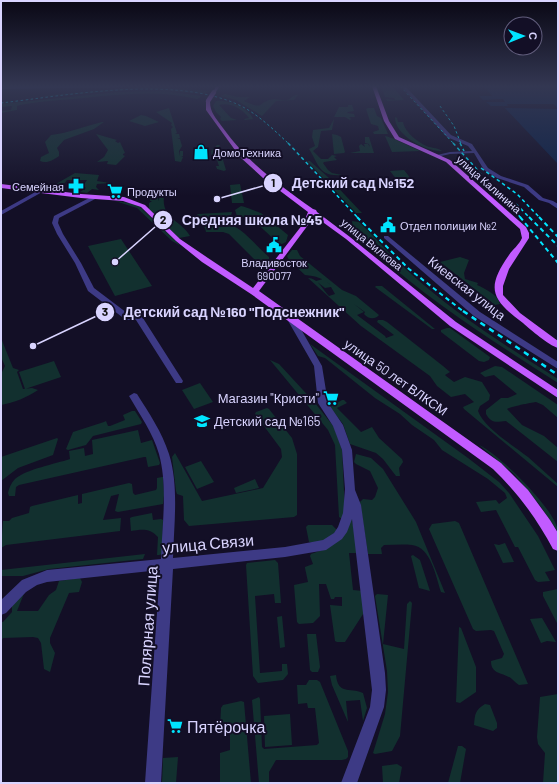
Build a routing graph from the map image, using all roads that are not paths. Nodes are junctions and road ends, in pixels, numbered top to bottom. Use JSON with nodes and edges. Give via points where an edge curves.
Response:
{"nodes":[{"id":1,"x":217,"y":123,"type":"edge"},
{"id":2,"x":389,"y":123,"type":"edge"},
{"id":3,"x":437,"y":123,"type":"edge"},
{"id":4,"x":474,"y":152,"type":"junction"},
{"id":5,"x":439,"y":156,"type":"junction"},
{"id":6,"x":1,"y":186,"type":"edge"},
{"id":7,"x":41,"y":191,"type":"junction"},
{"id":8,"x":95,"y":197,"type":"junction"},
{"id":9,"x":558,"y":207,"type":"edge"},
{"id":10,"x":314,"y":211,"type":"junction"},
{"id":11,"x":1,"y":213,"type":"edge"},
{"id":12,"x":326,"y":221,"type":"junction"},
{"id":13,"x":307,"y":222,"type":"junction"},
{"id":14,"x":386,"y":237,"type":"dead end"},
{"id":15,"x":254,"y":292,"type":"junction"},
{"id":16,"x":291,"y":319,"type":"junction"},
{"id":17,"x":558,"y":345,"type":"edge"},
{"id":18,"x":558,"y":366,"type":"edge"},
{"id":19,"x":179,"y":382,"type":"dead end"},
{"id":20,"x":558,"y":394,"type":"edge"},
{"id":21,"x":134,"y":396,"type":"dead end"},
{"id":22,"x":350,"y":489,"type":"junction"},
{"id":23,"x":558,"y":545,"type":"edge"},
{"id":24,"x":167,"y":563,"type":"junction"},
{"id":25,"x":1,"y":609,"type":"edge"},
{"id":26,"x":153,"y":783,"type":"edge"},
{"id":27,"x":350,"y":783,"type":"edge"}],
"edges":[{"from":1,"to":10,"type":"main road","name":"улица Вилкова","bridge":true,"via":[[242,156],[272,182]]},
{"from":2,"to":5,"type":"main road","name":"улица Калинина","via":[[394,135],[405,143]]},
{"from":3,"to":4,"type":"street","via":[[449,136],[470,145]]},
{"from":4,"to":5,"type":"street"},
{"from":4,"to":9,"type":"street","via":[[486,170],[526,186],[541,199]]},
{"from":5,"to":17,"type":"main road","name":"улица Калинина","via":[[456,167],[523,229],[525,240],[512,256],[501,278],[499,295],[510,308]]},
{"from":6,"to":7,"type":"main road","name":"улица 50 лет ВЛКСМ"},
{"from":7,"to":8,"type":"main road","name":"улица 50 лет ВЛКСМ"},
{"from":7,"to":11,"type":"street"},
{"from":8,"to":15,"type":"main road","name":"улица 50 лет ВЛКСМ","via":[[124,199],[143,206],[178,240]]},
{"from":8,"to":19,"type":"street","via":[[56,217],[55,223],[92,289],[129,318],[138,317]]},
{"from":10,"to":12,"type":"main road","name":"улица Вилкова"},
{"from":10,"to":13,"type":"main road"},
{"from":12,"to":13,"type":"main road"},
{"from":12,"to":20,"type":"main road","name":"улица Вилкова","via":[[453,324]]},
{"from":13,"to":15,"type":"main road"},
{"from":14,"to":18,"type":"street","name":"Киевская улица","via":[[477,314]]},
{"from":15,"to":16,"type":"main road","name":"улица 50 лет ВЛКСМ"},
{"from":16,"to":22,"type":"street","name":"улица Связи","via":[[318,366],[323,403],[338,425],[347,450]]},
{"from":16,"to":23,"type":"main road","name":"улица 50 лет ВЛКСМ","via":[[497,466],[519,488]]},
{"from":21,"to":24,"type":"street","name":"Полярная улица","via":[[156,436],[167,468]]},
{"from":22,"to":24,"type":"street","name":"улица Связи","via":[[347,520],[338,536],[326,545],[285,552]]},
{"from":22,"to":27,"type":"street","via":[[356,505],[379,690],[377,707]]},
{"from":24,"to":25,"type":"street","name":"улица Связи","via":[[38,578],[20,588]]},
{"from":24,"to":26,"type":"street","name":"Полярная улица"}]}
